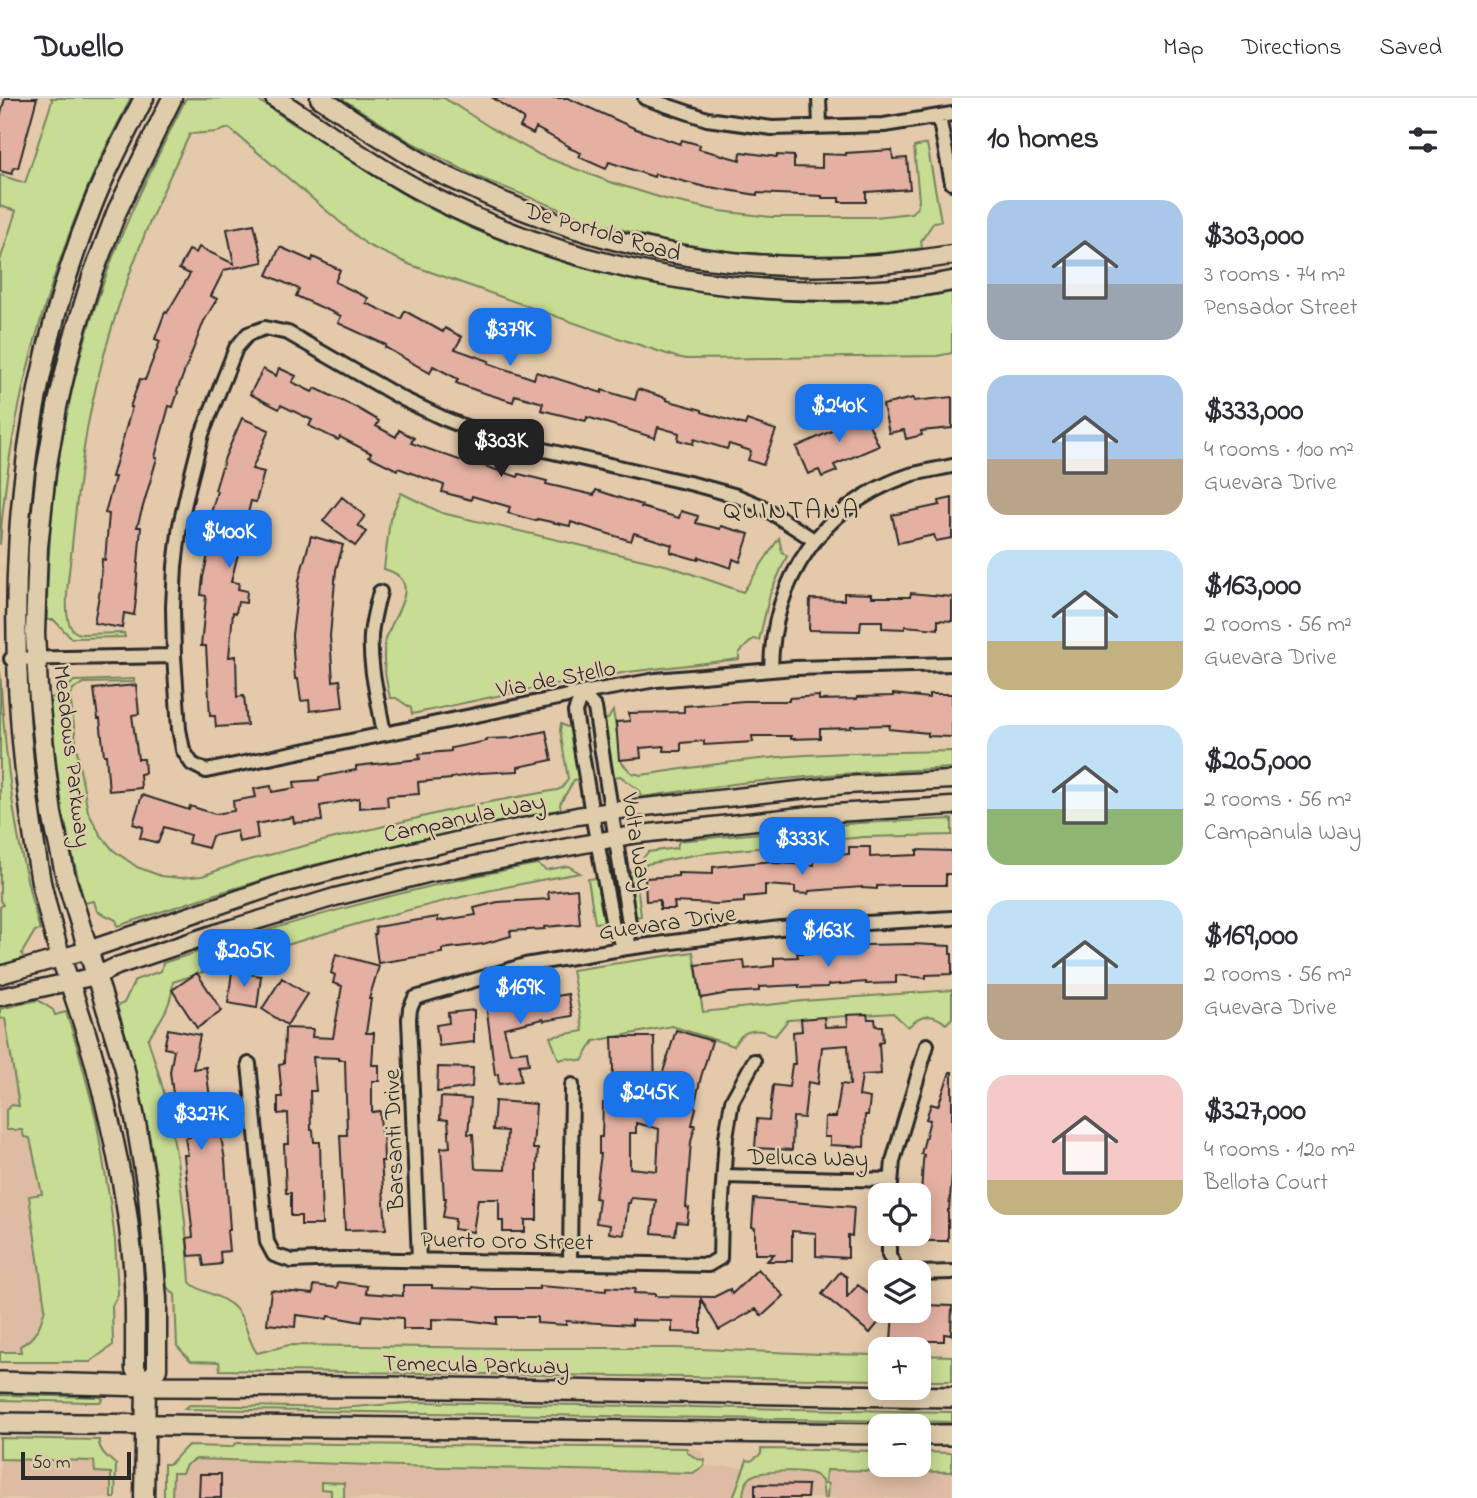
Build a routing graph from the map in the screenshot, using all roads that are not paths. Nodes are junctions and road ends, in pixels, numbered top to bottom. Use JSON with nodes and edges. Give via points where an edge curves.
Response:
{"nodes":[{"id":1,"x":144,"y":98,"type":"edge"},
{"id":2,"x":172,"y":98,"type":"edge"},
{"id":3,"x":275,"y":98,"type":"edge"},
{"id":4,"x":320,"y":98,"type":"edge"},
{"id":5,"x":645,"y":98,"type":"edge"},
{"id":6,"x":819,"y":98,"type":"edge"},
{"id":7,"x":946,"y":115,"type":"edge"},
{"id":8,"x":820,"y":127,"type":"junction"},
{"id":9,"x":952,"y":183,"type":"edge"},
{"id":10,"x":952,"y":255,"type":"edge"},
{"id":11,"x":952,"y":281,"type":"edge"},
{"id":12,"x":952,"y":466,"type":"edge"},
{"id":13,"x":814,"y":540,"type":"junction"},
{"id":14,"x":380,"y":592,"type":"dead end"},
{"id":15,"x":174,"y":656,"type":"junction"},
{"id":16,"x":36,"y":658,"type":"junction"},
{"id":17,"x":11,"y":659,"type":"junction"},
{"id":18,"x":952,"y":664,"type":"edge"},
{"id":19,"x":771,"y":670,"type":"junction"},
{"id":20,"x":582,"y":693,"type":"junction"},
{"id":21,"x":384,"y":734,"type":"junction"},
{"id":22,"x":952,"y":780,"type":"edge"},
{"id":23,"x":952,"y":806,"type":"edge"},
{"id":24,"x":611,"y":811,"type":"junction"},
{"id":25,"x":592,"y":814,"type":"junction"},
{"id":26,"x":615,"y":838,"type":"junction"},
{"id":27,"x":597,"y":842,"type":"junction"},
{"id":28,"x":952,"y":918,"type":"edge"},
{"id":29,"x":627,"y":948,"type":"junction"},
{"id":30,"x":88,"y":950,"type":"junction"},
{"id":31,"x":61,"y":958,"type":"junction"},
{"id":32,"x":0,"y":975,"type":"edge"},
{"id":33,"x":96,"y":976,"type":"junction"},
{"id":34,"x":70,"y":981,"type":"junction"},
{"id":35,"x":0,"y":997,"type":"edge"},
{"id":36,"x":409,"y":1019,"type":"joint"},
{"id":37,"x":927,"y":1045,"type":"dead end"},
{"id":38,"x":754,"y":1061,"type":"dead end"},
{"id":39,"x":249,"y":1064,"type":"dead end"},
{"id":40,"x":572,"y":1086,"type":"dead end"},
{"id":41,"x":724,"y":1177,"type":"junction"},
{"id":42,"x":891,"y":1180,"type":"junction"},
{"id":43,"x":891,"y":1183,"type":"edge"},
{"id":44,"x":419,"y":1260,"type":"junction"},
{"id":45,"x":570,"y":1262,"type":"junction"},
{"id":46,"x":952,"y":1272,"type":"edge"},
{"id":47,"x":931,"y":1273,"type":"edge"},
{"id":48,"x":0,"y":1382,"type":"edge"},
{"id":49,"x":146,"y":1386,"type":"junction"},
{"id":50,"x":952,"y":1397,"type":"edge"},
{"id":51,"x":0,"y":1423,"type":"edge"},
{"id":52,"x":145,"y":1426,"type":"junction"},
{"id":53,"x":868,"y":1434,"type":"edge"},
{"id":54,"x":931,"y":1435,"type":"edge"},
{"id":55,"x":952,"y":1435,"type":"edge"},
{"id":56,"x":144,"y":1498,"type":"edge"}],
"edges":[{"from":1,"to":17,"type":"main road","name":"Meadows Parkway","via":[[93,203],[36,386],[15,516]]},
{"from":2,"to":16,"type":"main road","name":"Meadows Parkway","via":[[117,211],[72,343],[46,471],[38,547]]},
{"from":3,"to":11,"type":"main road","name":"De Portola Road","via":[[433,197],[545,244],[618,266],[747,289],[877,291]]},
{"from":4,"to":10,"type":"main road","name":"De Portola Road","via":[[443,174],[565,226],[625,244],[751,264],[810,267],[876,265]]},
{"from":5,"to":8,"type":"street","via":[[706,119],[772,128]]},
{"from":6,"to":8,"type":"street"},
{"from":7,"to":8,"type":"street","via":[[884,125]]},
{"from":7,"to":9,"type":"street"},
{"from":12,"to":13,"type":"street","via":[[874,490]]},
{"from":13,"to":15,"type":"street","via":[[737,496],[496,439],[403,399],[288,332],[265,328],[248,334],[236,348],[202,434],[180,526]]},
{"from":13,"to":19,"type":"street","via":[[783,595]]},
{"from":14,"to":21,"type":"street","via":[[371,637]]},
{"from":15,"to":16,"type":"street"},
{"from":15,"to":21,"type":"street","name":"Via de Stello","via":[[183,750],[192,764],[206,771]]},
{"from":16,"to":17,"type":"street"},
{"from":16,"to":30,"type":"main road","name":"Meadows Parkway","via":[[52,814]]},
{"from":17,"to":31,"type":"main road","name":"Meadows Parkway","via":[[26,807]]},
{"from":18,"to":19,"type":"street","name":"Via de Stello"},
{"from":19,"to":20,"type":"street","name":"Via de Stello","via":[[656,680]]},
{"from":20,"to":21,"type":"street","name":"Via de Stello"},
{"from":20,"to":24,"type":"street","name":"Volta Way","via":[[595,708]]},
{"from":20,"to":25,"type":"street","name":"Volta Way","via":[[575,712]]},
{"from":22,"to":24,"type":"street","name":"Campanula Way","via":[[845,785]]},
{"from":23,"to":26,"type":"street","name":"Campanula Way","via":[[818,814]]},
{"from":24,"to":25,"type":"street","name":"Campanula Way"},
{"from":24,"to":26,"type":"street","name":"Volta Way"},
{"from":25,"to":27,"type":"street","name":"Volta Way"},
{"from":25,"to":30,"type":"street","name":"Campanula Way","via":[[369,860]]},
{"from":26,"to":27,"type":"street","name":"Campanula Way"},
{"from":26,"to":29,"type":"street","name":"Volta Way","via":[[631,929]]},
{"from":27,"to":29,"type":"street","name":"Volta Way","via":[[614,931]]},
{"from":27,"to":33,"type":"street","name":"Campanula Way","via":[[426,873],[335,897]]},
{"from":28,"to":29,"type":"street","name":"Guevara Drive","via":[[780,928]]},
{"from":29,"to":36,"type":"street","name":"Guevara Drive","via":[[525,965],[415,998]]},
{"from":30,"to":31,"type":"street","name":"Campanula Way"},
{"from":30,"to":33,"type":"main road","name":"Meadows Parkway"},
{"from":31,"to":32,"type":"street","name":"Campanula Way"},
{"from":31,"to":34,"type":"main road","name":"Meadows Parkway"},
{"from":33,"to":34,"type":"street","name":"Campanula Way"},
{"from":33,"to":49,"type":"main road","name":"Meadows Parkway","via":[[124,1066],[148,1194],[158,1369]]},
{"from":34,"to":35,"type":"street","name":"Campanula Way"},
{"from":34,"to":49,"type":"main road","name":"Meadows Parkway","via":[[97,1068],[125,1196],[132,1247],[135,1369]]},
{"from":36,"to":44,"type":"street","name":"Barsanti Drive"},
{"from":37,"to":42,"type":"street"},
{"from":38,"to":41,"type":"street","via":[[732,1101]]},
{"from":39,"to":44,"type":"street","name":"Puerto Oro Street","via":[[267,1242],[274,1255],[292,1261]]},
{"from":40,"to":45,"type":"street"},
{"from":41,"to":42,"type":"street","name":"Deluca Way"},
{"from":41,"to":45,"type":"street","name":"Puerto Oro Street","via":[[720,1258],[708,1265]]},
{"from":42,"to":43,"type":"street"},
{"from":44,"to":45,"type":"street","name":"Puerto Oro Street"},
{"from":46,"to":47,"type":"street"},
{"from":48,"to":49,"type":"main road","name":"Temecula Parkway"},
{"from":49,"to":50,"type":"main road","name":"Temecula Parkway"},
{"from":49,"to":52,"type":"main road","name":"Meadows Parkway"},
{"from":51,"to":52,"type":"main road"},
{"from":52,"to":53,"type":"main road"},
{"from":52,"to":56,"type":"main road","name":"Meadows Parkway"},
{"from":54,"to":55,"type":"main road"}]}
